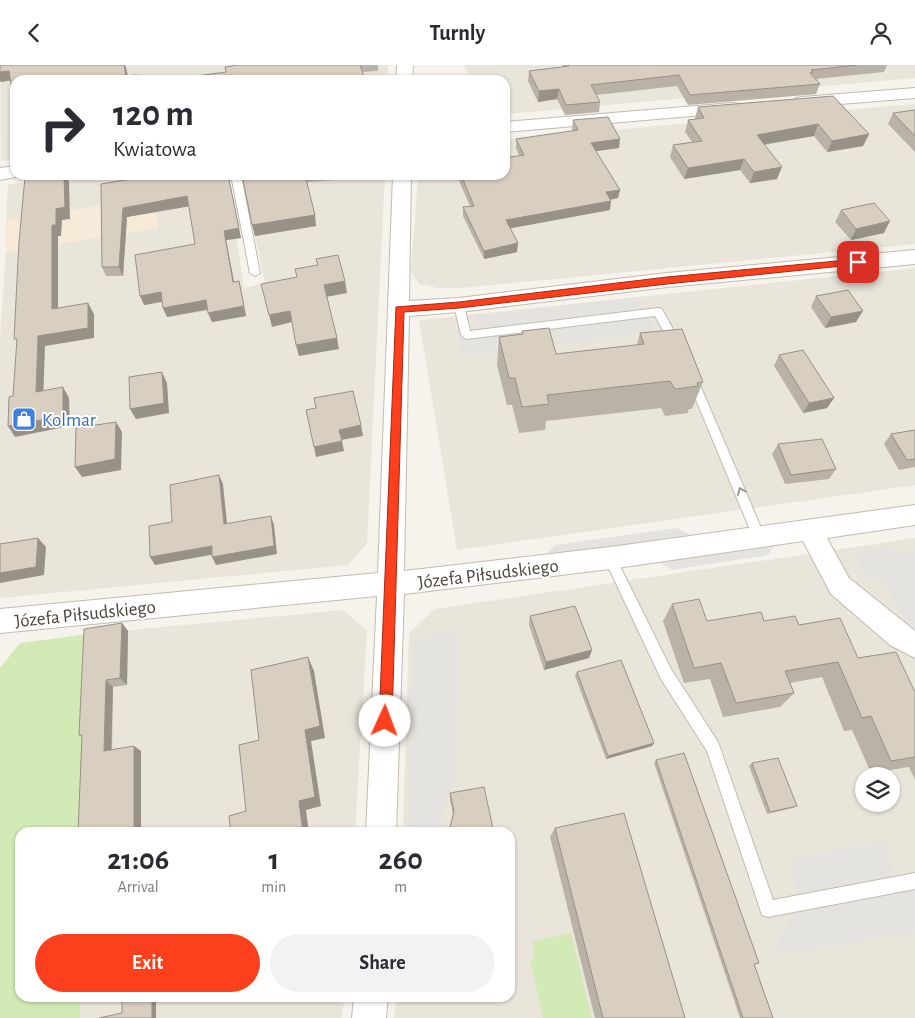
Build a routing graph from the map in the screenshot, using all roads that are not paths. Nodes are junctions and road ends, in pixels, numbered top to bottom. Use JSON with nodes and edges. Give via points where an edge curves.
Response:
{"nodes":[{"id":1,"x":915,"y":93,"type":"edge"},
{"id":2,"x":788,"y":103,"type":"edge"},
{"id":3,"x":749,"y":107,"type":"edge"},
{"id":4,"x":510,"y":127,"type":"edge"},
{"id":5,"x":237,"y":180,"type":"edge"},
{"id":6,"x":402,"y":180,"type":"edge"},
{"id":7,"x":915,"y":257,"type":"edge"},
{"id":8,"x":255,"y":273,"type":"dead end"},
{"id":9,"x":459,"y":305,"type":"junction"},
{"id":10,"x":399,"y":309,"type":"junction"},
{"id":11,"x":915,"y":515,"type":"edge"},
{"id":12,"x":810,"y":530,"type":"junction"},
{"id":13,"x":759,"y":537,"type":"junction"},
{"id":14,"x":610,"y":558,"type":"junction"},
{"id":15,"x":391,"y":584,"type":"junction"},
{"id":16,"x":0,"y":621,"type":"edge"},
{"id":17,"x":915,"y":646,"type":"edge"},
{"id":18,"x":381,"y":827,"type":"edge"},
{"id":19,"x":915,"y":881,"type":"edge"},
{"id":20,"x":371,"y":1002,"type":"edge"},
{"id":21,"x":369,"y":1018,"type":"edge"}],
"edges":[{"from":1,"to":2,"type":"street"},
{"from":3,"to":4,"type":"street"},
{"from":5,"to":8,"type":"lane"},
{"from":6,"to":10,"type":"street"},
{"from":7,"to":9,"type":"street","via":[[667,280]]},
{"from":9,"to":10,"type":"street"},
{"from":13,"to":9,"type":"lane","one_way":true,"via":[[685,360],[658,312],[466,335]]},
{"from":10,"to":15,"type":"street"},
{"from":11,"to":12,"type":"street","name":"Józefa Piłsudskiego"},
{"from":12,"to":13,"type":"street","name":"Józefa Piłsudskiego"},
{"from":12,"to":17,"type":"street","via":[[840,586],[898,636]]},
{"from":13,"to":14,"type":"street","name":"Józefa Piłsudskiego"},
{"from":14,"to":15,"type":"street","name":"Józefa Piłsudskiego"},
{"from":14,"to":19,"type":"lane","via":[[666,674],[713,747],[768,909]]},
{"from":15,"to":16,"type":"street","name":"Józefa Piłsudskiego"},
{"from":15,"to":18,"type":"street"},
{"from":20,"to":21,"type":"street"}]}
